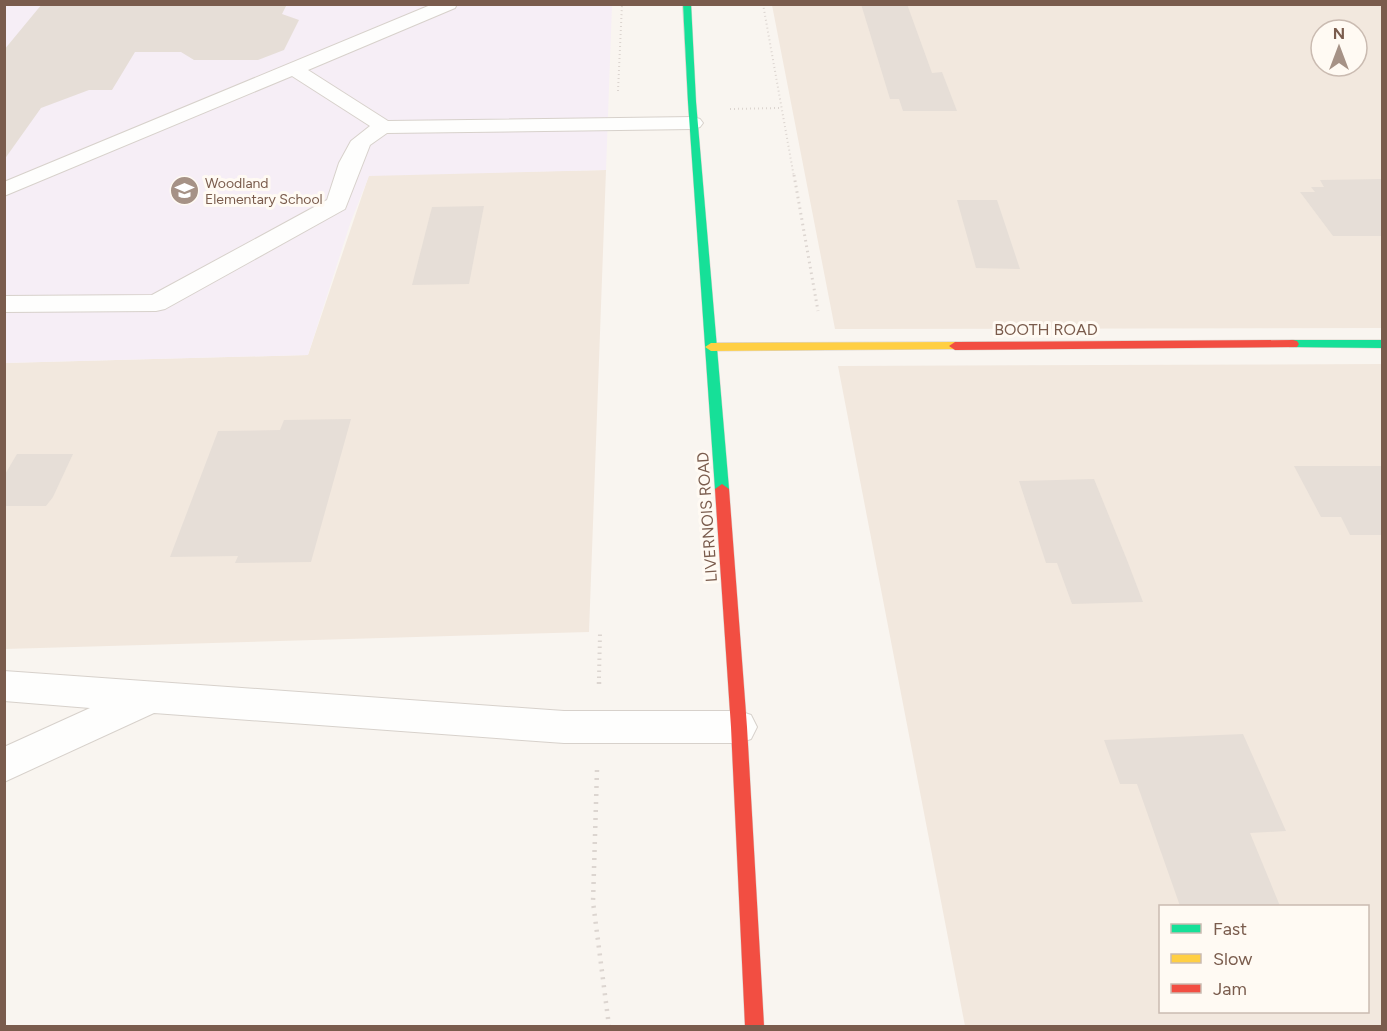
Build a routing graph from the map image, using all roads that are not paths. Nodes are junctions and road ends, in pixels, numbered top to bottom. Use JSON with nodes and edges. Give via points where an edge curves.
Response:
{"nodes":[{"id":1,"x":449,"y":4,"type":"edge"},
{"id":2,"x":687,"y":4,"type":"edge"},
{"id":3,"x":294,"y":69,"type":"junction"},
{"id":4,"x":693,"y":123,"type":"junction"},
{"id":5,"x":382,"y":127,"type":"junction"},
{"id":6,"x":4,"y":190,"type":"edge"},
{"id":7,"x":4,"y":304,"type":"edge"},
{"id":8,"x":1383,"y":344,"type":"edge"},
{"id":9,"x":711,"y":347,"type":"junction"},
{"id":10,"x":4,"y":686,"type":"edge"},
{"id":11,"x":151,"y":696,"type":"junction"},
{"id":12,"x":739,"y":727,"type":"junction"},
{"id":13,"x":4,"y":765,"type":"edge"},
{"id":14,"x":755,"y":1026,"type":"edge"}],
"edges":[{"from":1,"to":3,"type":"lane"},
{"from":2,"to":4,"type":"street","name":"LIVERNOIS ROAD"},
{"from":3,"to":5,"type":"lane","via":[[368,114]]},
{"from":3,"to":6,"type":"lane"},
{"from":4,"to":5,"type":"lane"},
{"from":4,"to":9,"type":"street","name":"LIVERNOIS ROAD"},
{"from":5,"to":7,"type":"lane","via":[[362,141],[350,163],[337,204],[156,303]]},
{"from":8,"to":9,"type":"street","name":"BOOTH ROAD"},
{"from":9,"to":12,"type":"street","name":"LIVERNOIS ROAD"},
{"from":10,"to":11,"type":"lane"},
{"from":11,"to":12,"type":"lane","via":[[564,727]]},
{"from":11,"to":13,"type":"lane"},
{"from":12,"to":14,"type":"street","name":"LIVERNOIS ROAD"}]}
